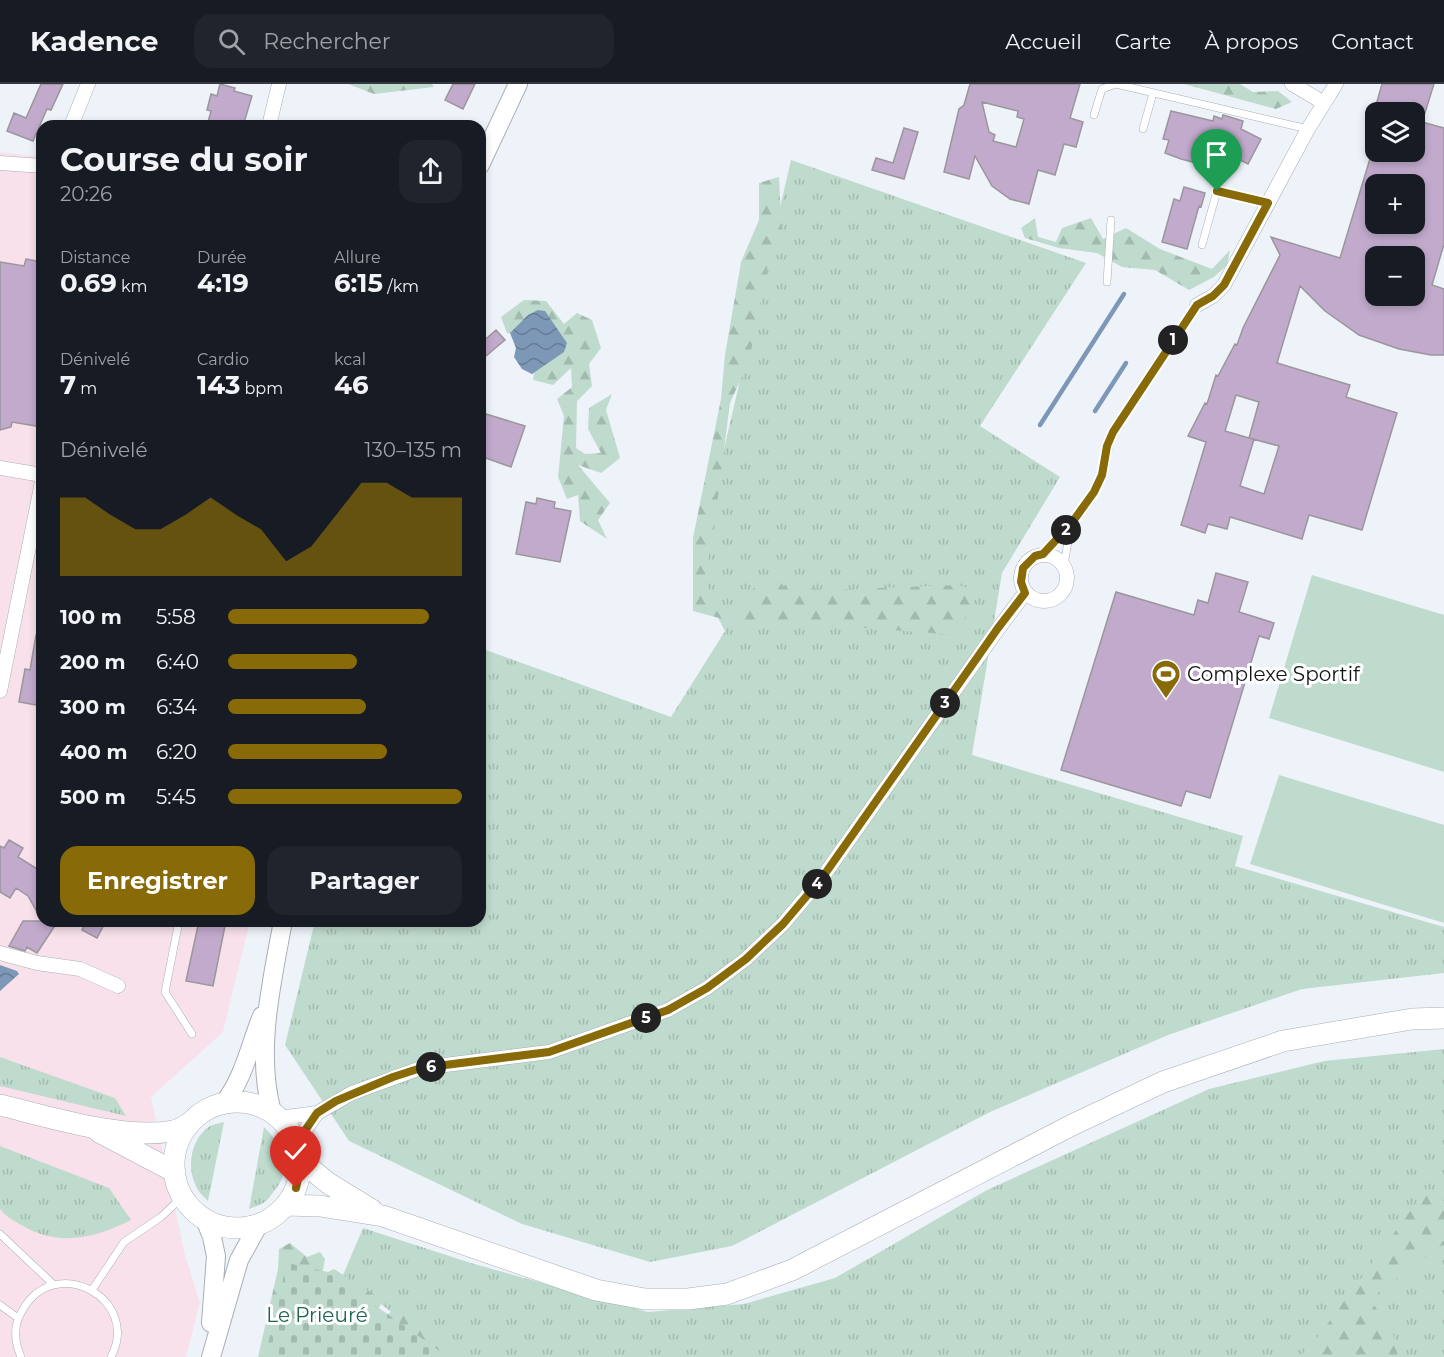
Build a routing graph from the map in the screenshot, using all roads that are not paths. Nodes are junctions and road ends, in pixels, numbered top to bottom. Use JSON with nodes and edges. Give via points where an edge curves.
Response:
{"nodes":[{"id":1,"x":88,"y":84,"type":"edge"},
{"id":2,"x":279,"y":84,"type":"edge"},
{"id":3,"x":518,"y":84,"type":"edge"},
{"id":4,"x":1292,"y":84,"type":"edge"},
{"id":5,"x":1335,"y":84,"type":"edge"},
{"id":6,"x":1153,"y":93,"type":"junction"},
{"id":7,"x":1324,"y":103,"type":"junction"},
{"id":8,"x":1094,"y":116,"type":"dead end"},
{"id":9,"x":73,"y":120,"type":"edge"},
{"id":10,"x":270,"y":120,"type":"edge"},
{"id":11,"x":1143,"y":129,"type":"dead end"},
{"id":12,"x":1308,"y":129,"type":"junction"},
{"id":13,"x":486,"y":152,"type":"edge"},
{"id":14,"x":0,"y":163,"type":"edge"},
{"id":15,"x":36,"y":166,"type":"edge"},
{"id":16,"x":1268,"y":203,"type":"junction"},
{"id":17,"x":1111,"y":219,"type":"dead end"},
{"id":18,"x":1202,"y":245,"type":"dead end"},
{"id":19,"x":1107,"y":282,"type":"dead end"},
{"id":20,"x":1197,"y":305,"type":"joint"},
{"id":21,"x":0,"y":468,"type":"edge"},
{"id":22,"x":36,"y":474,"type":"edge"},
{"id":23,"x":36,"y":512,"type":"edge"},
{"id":24,"x":1071,"y":524,"type":"junction"},
{"id":25,"x":1043,"y":554,"type":"junction"},
{"id":26,"x":1064,"y":565,"type":"junction"},
{"id":27,"x":1025,"y":593,"type":"junction"},
{"id":28,"x":0,"y":691,"type":"edge"},
{"id":29,"x":178,"y":927,"type":"edge"},
{"id":30,"x":282,"y":927,"type":"edge"},
{"id":31,"x":0,"y":953,"type":"edge"},
{"id":32,"x":118,"y":986,"type":"dead end"},
{"id":33,"x":269,"y":1000,"type":"junction"},
{"id":34,"x":1444,"y":1018,"type":"edge"},
{"id":35,"x":192,"y":1034,"type":"dead end"},
{"id":36,"x":224,"y":1103,"type":"junction"},
{"id":37,"x":0,"y":1105,"type":"edge"},
{"id":38,"x":317,"y":1113,"type":"junction"},
{"id":39,"x":275,"y":1115,"type":"junction"},
{"id":40,"x":190,"y":1123,"type":"junction"},
{"id":41,"x":88,"y":1127,"type":"junction"},
{"id":42,"x":299,"y":1154,"type":"junction"},
{"id":43,"x":175,"y":1172,"type":"junction"},
{"id":44,"x":183,"y":1196,"type":"junction"},
{"id":45,"x":286,"y":1204,"type":"junction"},
{"id":46,"x":383,"y":1216,"type":"junction"},
{"id":47,"x":206,"y":1219,"type":"junction"},
{"id":48,"x":259,"y":1224,"type":"junction"},
{"id":49,"x":0,"y":1234,"type":"edge"},
{"id":50,"x":53,"y":1284,"type":"junction"},
{"id":51,"x":92,"y":1290,"type":"junction"},
{"id":52,"x":0,"y":1305,"type":"edge"},
{"id":53,"x":18,"y":1318,"type":"junction"},
{"id":54,"x":21,"y":1357,"type":"edge"},
{"id":55,"x":111,"y":1357,"type":"edge"},
{"id":56,"x":209,"y":1357,"type":"edge"}],
"edges":[{"from":1,"to":9,"type":"street"},
{"from":2,"to":10,"type":"street"},
{"from":3,"to":13,"type":"main road"},
{"from":4,"to":7,"type":"street"},
{"from":5,"to":7,"type":"street"},
{"from":6,"to":8,"type":"lane","via":[[1116,84],[1102,89]]},
{"from":6,"to":11,"type":"lane"},
{"from":6,"to":12,"type":"lane"},
{"from":7,"to":12,"type":"street"},
{"from":12,"to":16,"type":"street"},
{"from":14,"to":15,"type":"street"},
{"from":16,"to":18,"type":"lane","via":[[1217,191]]},
{"from":16,"to":20,"type":"street","via":[[1224,285]]},
{"from":17,"to":19,"type":"lane"},
{"from":20,"to":24,"type":"lane","via":[[1113,432],[1102,475]]},
{"from":21,"to":22,"type":"street"},
{"from":23,"to":28,"type":"street"},
{"from":24,"to":25,"type":"lane"},
{"from":24,"to":26,"type":"lane"},
{"from":25,"to":26,"type":"street"},
{"from":25,"to":27,"type":"street","via":[[1023,568],[1021,582]]},
{"from":26,"to":27,"type":"street","via":[[1068,579],[1056,598],[1040,601]]},
{"from":27,"to":38,"type":"street","via":[[822,878],[783,924],[707,988],[668,1010],[549,1052],[421,1068],[352,1093]]},
{"from":29,"to":35,"type":"lane","via":[[165,992]]},
{"from":30,"to":33,"type":"main road"},
{"from":31,"to":32,"type":"street","via":[[80,969]]},
{"from":33,"to":36,"type":"main road","via":[[249,1056]]},
{"from":33,"to":39,"type":"main road","via":[[267,1095]]},
{"from":34,"to":46,"type":"main road","via":[[1412,1019],[1283,1041],[1163,1082],[792,1270],[727,1294],[645,1299],[597,1290]]},
{"from":36,"to":39,"type":"main road","via":[[248,1103]]},
{"from":36,"to":40,"type":"main road"},
{"from":37,"to":41,"type":"main road"},
{"from":38,"to":39,"type":"street"},
{"from":38,"to":42,"type":"street","via":[[306,1129]]},
{"from":39,"to":42,"type":"main road","via":[[291,1132]]},
{"from":40,"to":41,"type":"main road","via":[[176,1131],[149,1133]]},
{"from":40,"to":43,"type":"main road","via":[[176,1151]]},
{"from":41,"to":43,"type":"main road"},
{"from":42,"to":45,"type":"main road","via":[[296,1188]]},
{"from":42,"to":46,"type":"main road","via":[[328,1183]]},
{"from":43,"to":44,"type":"main road"},
{"from":44,"to":47,"type":"main road"},
{"from":44,"to":51,"type":"lane","via":[[161,1217],[124,1242]]},
{"from":45,"to":46,"type":"main road"},
{"from":45,"to":48,"type":"main road"},
{"from":47,"to":48,"type":"main road","via":[[226,1227]]},
{"from":47,"to":56,"type":"main road","via":[[216,1256]]},
{"from":48,"to":56,"type":"main road","via":[[239,1260]]},
{"from":49,"to":50,"type":"lane"},
{"from":50,"to":51,"type":"lane","via":[[73,1283]]},
{"from":50,"to":53,"type":"lane","via":[[38,1291]]},
{"from":51,"to":55,"type":"lane","via":[[114,1316],[118,1333]]},
{"from":52,"to":53,"type":"lane"},
{"from":53,"to":54,"type":"lane","via":[[15,1333]]}]}
